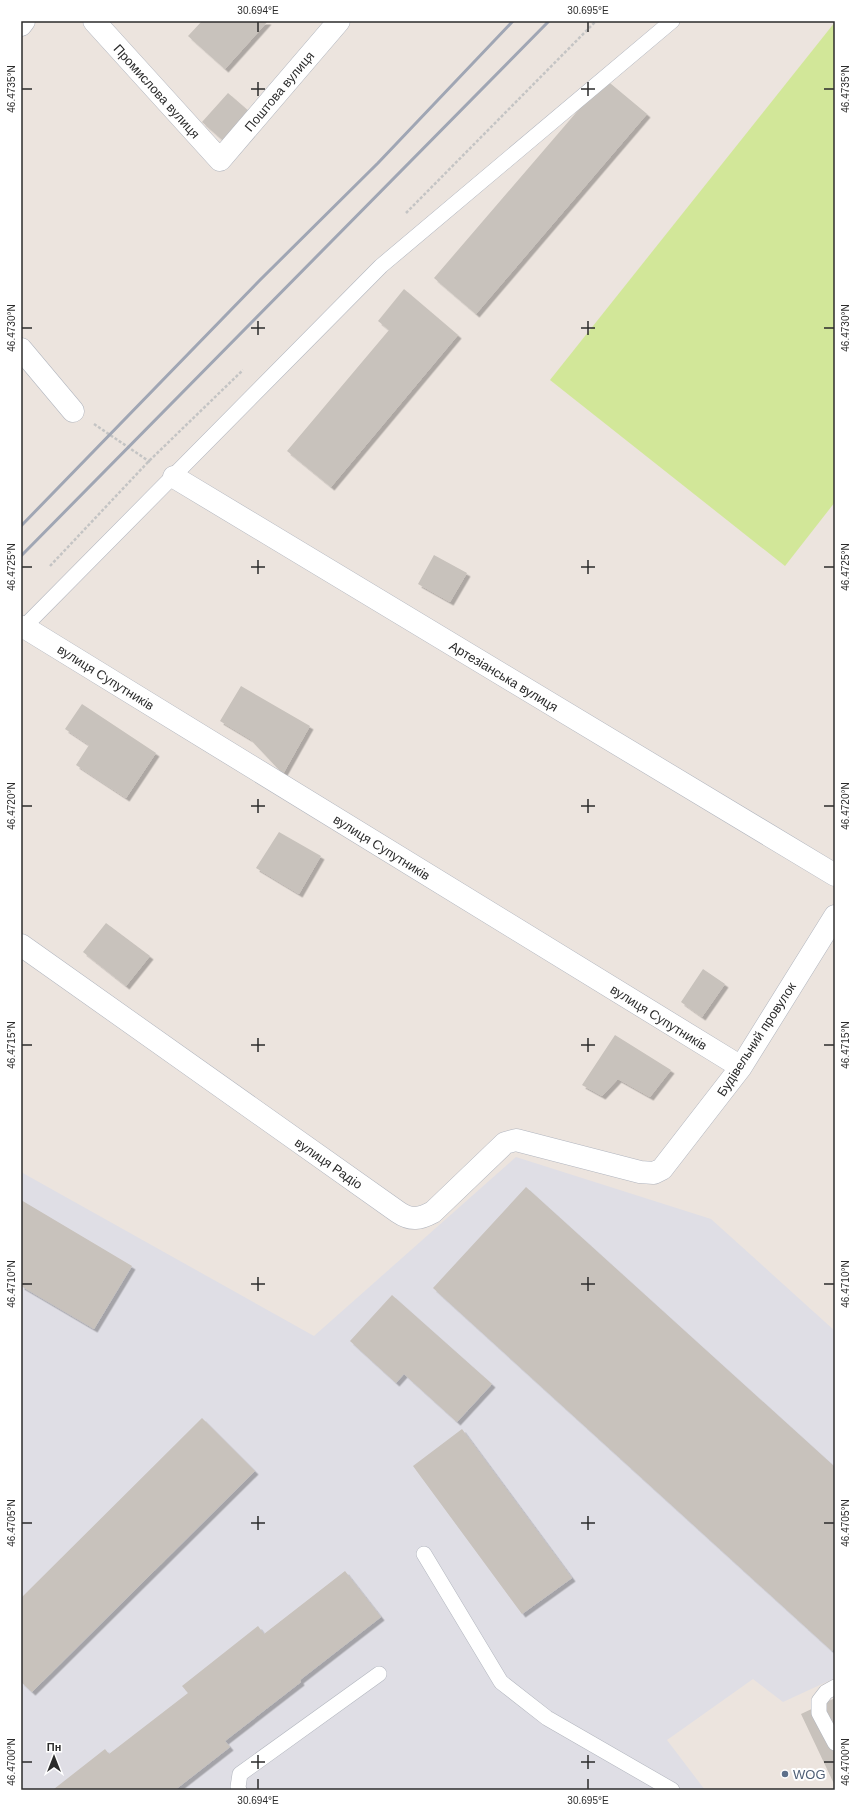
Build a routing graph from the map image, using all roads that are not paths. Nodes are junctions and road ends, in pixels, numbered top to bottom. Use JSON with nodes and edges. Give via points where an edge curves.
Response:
{"nodes":[{"id":1,"x":24,"y":21,"type":"edge"},
{"id":2,"x":94,"y":21,"type":"edge"},
{"id":3,"x":339,"y":21,"type":"edge"},
{"id":4,"x":672,"y":21,"type":"edge"},
{"id":5,"x":21,"y":25,"type":"edge"},
{"id":6,"x":220,"y":160,"type":"joint"},
{"id":7,"x":21,"y":350,"type":"edge"},
{"id":8,"x":73,"y":411,"type":"road end"},
{"id":9,"x":174,"y":477,"type":"junction"},
{"id":10,"x":24,"y":627,"type":"joint"},
{"id":11,"x":835,"y":875,"type":"edge"},
{"id":12,"x":835,"y":916,"type":"edge"},
{"id":13,"x":21,"y":945,"type":"edge"},
{"id":14,"x":741,"y":1067,"type":"junction"},
{"id":15,"x":654,"y":1173,"type":"joint"},
{"id":16,"x":424,"y":1554,"type":"dead end"},
{"id":17,"x":379,"y":1674,"type":"dead end"},
{"id":18,"x":835,"y":1687,"type":"edge"},
{"id":19,"x":835,"y":1743,"type":"edge"},
{"id":20,"x":239,"y":1790,"type":"edge"},
{"id":21,"x":672,"y":1790,"type":"edge"}],
"edges":[{"from":1,"to":5,"type":"street"},
{"from":2,"to":6,"type":"street","name":"Промислова вулиця"},
{"from":3,"to":6,"type":"street","name":"Поштова вулиця"},
{"from":4,"to":9,"type":"lane","via":[[381,266]]},
{"from":7,"to":8,"type":"street"},
{"from":9,"to":10,"type":"lane"},
{"from":9,"to":11,"type":"street","name":"Артезіанська вулиця"},
{"from":10,"to":14,"type":"street","name":"вулиця Супутників"},
{"from":12,"to":14,"type":"street","name":"Будівельний провулок"},
{"from":13,"to":15,"type":"street","name":"вулиця Радіо","via":[[405,1217],[413,1220],[433,1212],[502,1147],[516,1140],[625,1169]]},
{"from":14,"to":15,"type":"street","name":"Будівельний провулок","via":[[668,1163]]},
{"from":16,"to":21,"type":"lane","via":[[501,1682],[547,1718]]},
{"from":17,"to":20,"type":"lane","via":[[240,1774]]},
{"from":18,"to":19,"type":"lane","via":[[826,1692],[819,1701],[819,1713]]}]}
